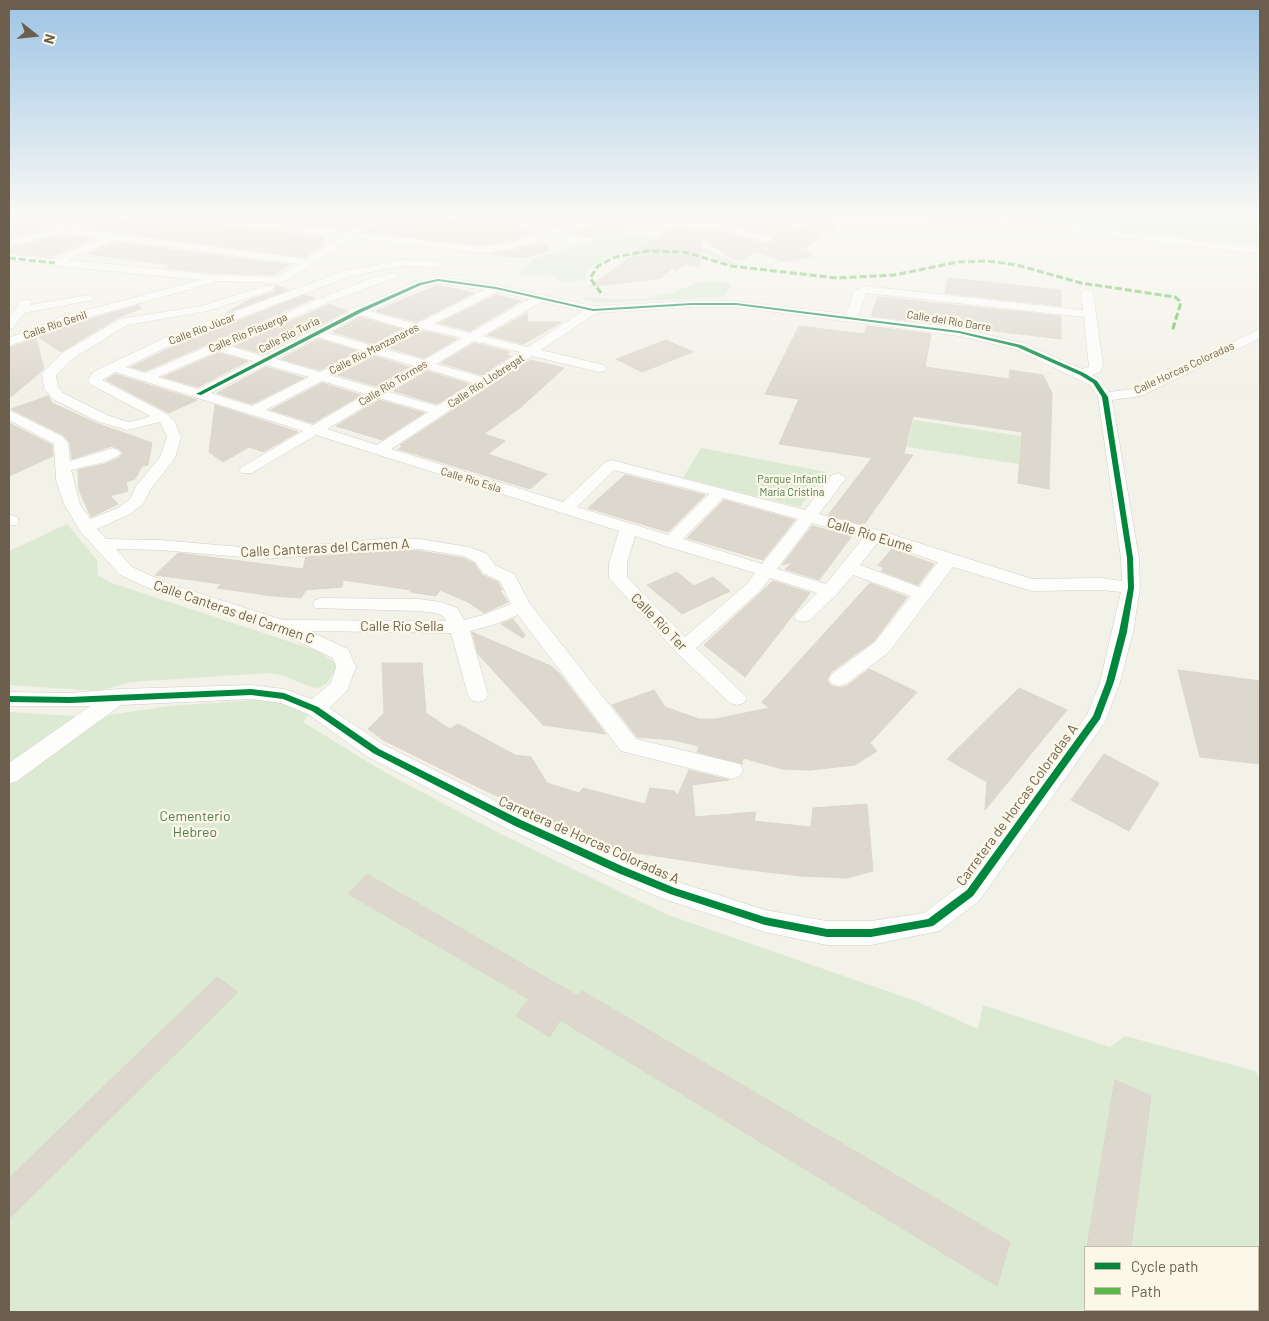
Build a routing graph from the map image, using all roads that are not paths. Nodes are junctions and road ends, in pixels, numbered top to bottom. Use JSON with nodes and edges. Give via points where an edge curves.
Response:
{"nodes":[{"id":1,"x":181,"y":275,"type":"edge"},
{"id":2,"x":289,"y":275,"type":"edge"},
{"id":3,"x":347,"y":275,"type":"edge"},
{"id":4,"x":400,"y":275,"type":"edge"},
{"id":5,"x":217,"y":278,"type":"junction"},
{"id":6,"x":446,"y":280,"type":"joint"},
{"id":7,"x":272,"y":284,"type":"junction"},
{"id":8,"x":496,"y":288,"type":"junction"},
{"id":9,"x":300,"y":291,"type":"junction"},
{"id":10,"x":1087,"y":292,"type":"dead end"},
{"id":11,"x":88,"y":298,"type":"dead end"},
{"id":12,"x":540,"y":298,"type":"junction"},
{"id":13,"x":326,"y":300,"type":"junction"},
{"id":14,"x":593,"y":310,"type":"junction"},
{"id":15,"x":360,"y":312,"type":"junction"},
{"id":16,"x":1090,"y":314,"type":"junction"},
{"id":17,"x":16,"y":315,"type":"edge"},
{"id":18,"x":851,"y":318,"type":"junction"},
{"id":19,"x":420,"y":326,"type":"junction"},
{"id":20,"x":316,"y":333,"type":"junction"},
{"id":21,"x":1260,"y":333,"type":"edge"},
{"id":22,"x":471,"y":337,"type":"junction"},
{"id":23,"x":9,"y":342,"type":"edge"},
{"id":24,"x":216,"y":346,"type":"junction"},
{"id":25,"x":373,"y":350,"type":"junction"},
{"id":26,"x":530,"y":352,"type":"junction"},
{"id":27,"x":264,"y":360,"type":"junction"},
{"id":28,"x":424,"y":365,"type":"junction"},
{"id":29,"x":114,"y":367,"type":"junction"},
{"id":30,"x":599,"y":368,"type":"dead end"},
{"id":31,"x":1082,"y":374,"type":"junction"},
{"id":32,"x":146,"y":377,"type":"junction"},
{"id":33,"x":320,"y":377,"type":"junction"},
{"id":34,"x":484,"y":382,"type":"junction"},
{"id":35,"x":376,"y":393,"type":"junction"},
{"id":36,"x":199,"y":394,"type":"junction"},
{"id":37,"x":1105,"y":397,"type":"junction"},
{"id":38,"x":252,"y":411,"type":"junction"},
{"id":39,"x":439,"y":412,"type":"junction"},
{"id":40,"x":9,"y":414,"type":"edge"},
{"id":41,"x":162,"y":417,"type":"junction"},
{"id":42,"x":313,"y":430,"type":"junction"},
{"id":43,"x":378,"y":451,"type":"junction"},
{"id":44,"x":113,"y":453,"type":"dead end"},
{"id":45,"x":62,"y":468,"type":"junction"},
{"id":46,"x":247,"y":470,"type":"dead end"},
{"id":47,"x":838,"y":478,"type":"dead end"},
{"id":48,"x":720,"y":492,"type":"junction"},
{"id":49,"x":565,"y":509,"type":"junction"},
{"id":50,"x":807,"y":516,"type":"junction"},
{"id":51,"x":86,"y":527,"type":"junction"},
{"id":52,"x":628,"y":530,"type":"junction"},
{"id":53,"x":875,"y":535,"type":"junction"},
{"id":54,"x":671,"y":542,"type":"junction"},
{"id":55,"x":101,"y":544,"type":"junction"},
{"id":56,"x":160,"y":545,"type":"junction"},
{"id":57,"x":949,"y":560,"type":"junction"},
{"id":58,"x":849,"y":567,"type":"junction"},
{"id":59,"x":766,"y":570,"type":"junction"},
{"id":60,"x":126,"y":571,"type":"junction"},
{"id":61,"x":1131,"y":588,"type":"junction"},
{"id":62,"x":830,"y":591,"type":"junction"},
{"id":63,"x":922,"y":594,"type":"junction"},
{"id":64,"x":322,"y":604,"type":"dead end"},
{"id":65,"x":521,"y":606,"type":"junction"},
{"id":66,"x":803,"y":616,"type":"dead end"},
{"id":67,"x":279,"y":625,"type":"junction"},
{"id":68,"x":458,"y":627,"type":"junction"},
{"id":69,"x":684,"y":648,"type":"junction"},
{"id":70,"x":839,"y":679,"type":"dead end"},
{"id":71,"x":478,"y":695,"type":"dead end"},
{"id":72,"x":119,"y":696,"type":"junction"},
{"id":73,"x":737,"y":698,"type":"dead end"},
{"id":74,"x":9,"y":699,"type":"edge"},
{"id":75,"x":315,"y":709,"type":"junction"},
{"id":76,"x":732,"y":770,"type":"dead end"},
{"id":77,"x":9,"y":775,"type":"edge"}],
"edges":[{"from":1,"to":5,"type":"street"},
{"from":2,"to":7,"type":"street"},
{"from":3,"to":9,"type":"street","name":"Calle Río Júcar"},
{"from":4,"to":13,"type":"street","name":"Calle Río Pisuerga","via":[[373,281]]},
{"from":5,"to":7,"type":"street"},
{"from":5,"to":23,"type":"street","name":"Calle Río Genil","via":[[65,320]]},
{"from":6,"to":8,"type":"street","name":"Calle del Río Darre"},
{"from":6,"to":15,"type":"street","name":"Calle Río Turia","via":[[420,284]]},
{"from":7,"to":41,"type":"street","via":[[204,309],[124,322],[67,356],[49,374],[51,388],[58,396],[102,418],[127,426]]},
{"from":8,"to":12,"type":"street","name":"Calle del Río Darre"},
{"from":8,"to":19,"type":"street","name":"Calle Río Manzanares"},
{"from":9,"to":13,"type":"street"},
{"from":9,"to":29,"type":"street","name":"Calle Río Júcar","via":[[175,338]]},
{"from":10,"to":16,"type":"street"},
{"from":11,"to":17,"type":"street"},
{"from":12,"to":14,"type":"street","name":"Calle del Río Darre"},
{"from":12,"to":22,"type":"street","name":"Calle Río Tormes"},
{"from":13,"to":15,"type":"street"},
{"from":13,"to":24,"type":"street","name":"Calle Río Pisuerga"},
{"from":14,"to":18,"type":"street","name":"Calle del Río Darre","via":[[729,304]]},
{"from":14,"to":26,"type":"street","name":"Calle Río Llobregat"},
{"from":15,"to":19,"type":"street"},
{"from":15,"to":20,"type":"street","name":"Calle Río Turia"},
{"from":16,"to":18,"type":"street","via":[[864,289],[860,291]]},
{"from":16,"to":31,"type":"street","via":[[1096,364],[1095,369]]},
{"from":18,"to":31,"type":"street","name":"Calle del Río Darre","via":[[1000,340],[1048,357]]},
{"from":19,"to":22,"type":"street"},
{"from":19,"to":25,"type":"street","name":"Calle Río Manzanares"},
{"from":20,"to":25,"type":"street"},
{"from":20,"to":27,"type":"street","name":"Calle Río Turia"},
{"from":21,"to":37,"type":"street","name":"Calle Horcas Coloradas","via":[[1136,393]]},
{"from":22,"to":26,"type":"street"},
{"from":22,"to":28,"type":"street","name":"Calle Río Tormes"},
{"from":24,"to":27,"type":"street"},
{"from":24,"to":32,"type":"street","name":"Calle Río Pisuerga"},
{"from":25,"to":28,"type":"street"},
{"from":25,"to":33,"type":"street","name":"Calle Río Manzanares"},
{"from":26,"to":30,"type":"street"},
{"from":26,"to":34,"type":"street","name":"Calle Río Llobregat"},
{"from":27,"to":33,"type":"street"},
{"from":27,"to":36,"type":"street","name":"Calle Río Turia"},
{"from":28,"to":34,"type":"street"},
{"from":28,"to":35,"type":"street","name":"Calle Río Tormes"},
{"from":29,"to":32,"type":"street","name":"Calle Río Esla"},
{"from":29,"to":41,"type":"street","name":"Calle Río Júcar","via":[[98,375],[95,381]]},
{"from":31,"to":37,"type":"street","name":"Calle del Río Darre","via":[[1095,382]]},
{"from":32,"to":36,"type":"street","name":"Calle Río Esla"},
{"from":33,"to":35,"type":"street"},
{"from":33,"to":38,"type":"street","name":"Calle Río Manzanares"},
{"from":34,"to":39,"type":"street","name":"Calle Río Llobregat"},
{"from":35,"to":39,"type":"street"},
{"from":35,"to":42,"type":"street","name":"Calle Río Tormes"},
{"from":36,"to":38,"type":"street","name":"Calle Río Esla"},
{"from":37,"to":61,"type":"street","name":"Carretera de Horcas Coloradas A","via":[[1130,558]]},
{"from":38,"to":42,"type":"street","name":"Calle Río Esla"},
{"from":39,"to":43,"type":"street","name":"Calle Río Llobregat"},
{"from":40,"to":45,"type":"street","name":"Calle Canteras del Carmen C","via":[[57,439],[61,444]]},
{"from":41,"to":51,"type":"street","via":[[172,429],[172,447],[167,458],[132,506]]},
{"from":42,"to":43,"type":"street","name":"Calle Río Esla"},
{"from":42,"to":46,"type":"street","name":"Calle Río Tormes"},
{"from":43,"to":49,"type":"street","name":"Calle Río Esla"},
{"from":44,"to":45,"type":"street"},
{"from":45,"to":51,"type":"street","name":"Calle Canteras del Carmen C","via":[[67,492]]},
{"from":47,"to":50,"type":"street"},
{"from":48,"to":49,"type":"street","name":"Calle Río Eume","via":[[611,465]]},
{"from":48,"to":50,"type":"street","name":"Calle Río Eume"},
{"from":48,"to":54,"type":"street"},
{"from":49,"to":52,"type":"street","name":"Calle Río Esla"},
{"from":50,"to":53,"type":"street","name":"Calle Río Eume"},
{"from":50,"to":59,"type":"street"},
{"from":51,"to":55,"type":"street","name":"Calle Canteras del Carmen C"},
{"from":52,"to":54,"type":"street","name":"Calle Río Esla"},
{"from":52,"to":69,"type":"street","name":"Calle Río Ter","via":[[618,563],[618,578]]},
{"from":53,"to":57,"type":"street","name":"Calle Río Eume"},
{"from":53,"to":58,"type":"street"},
{"from":54,"to":59,"type":"street","name":"Calle Río Esla"},
{"from":55,"to":56,"type":"street","name":"Calle Canteras del Carmen A"},
{"from":55,"to":60,"type":"street","name":"Calle Canteras del Carmen C"},
{"from":56,"to":60,"type":"street"},
{"from":56,"to":65,"type":"street","name":"Calle Canteras del Carmen A","via":[[265,554],[394,544],[452,549],[481,558],[489,569],[508,578]]},
{"from":57,"to":61,"type":"street","name":"Calle Río Eume","via":[[1032,585],[1101,584]]},
{"from":57,"to":63,"type":"street"},
{"from":58,"to":62,"type":"street"},
{"from":58,"to":63,"type":"street"},
{"from":59,"to":62,"type":"street","name":"Calle Río Esla"},
{"from":59,"to":69,"type":"street","via":[[743,598]]},
{"from":60,"to":67,"type":"street","name":"Calle Canteras del Carmen C","via":[[161,587]]},
{"from":61,"to":75,"type":"street","name":"Carretera de Horcas Coloradas A","via":[[1117,658],[1097,717],[970,893],[930,923],[871,933],[827,933],[765,922],[620,870],[376,751]]},
{"from":62,"to":66,"type":"street"},
{"from":63,"to":70,"type":"street","via":[[882,647]]},
{"from":64,"to":68,"type":"street","via":[[431,606],[450,612]]},
{"from":65,"to":68,"type":"street","name":"Calle Río Sella","via":[[489,620]]},
{"from":65,"to":76,"type":"street","name":"Calle Canteras del Carmen A","via":[[633,748]]},
{"from":67,"to":68,"type":"street","name":"Calle Río Sella"},
{"from":67,"to":75,"type":"street","name":"Calle Canteras del Carmen C","via":[[341,654],[346,667],[340,686]]},
{"from":68,"to":71,"type":"street"},
{"from":69,"to":73,"type":"street","name":"Calle Río Ter"},
{"from":72,"to":74,"type":"street","name":"Carretera de Horcas Coloradas A","via":[[70,700]]},
{"from":72,"to":75,"type":"street","name":"Carretera de Horcas Coloradas A","via":[[266,692]]},
{"from":72,"to":77,"type":"street"}]}
